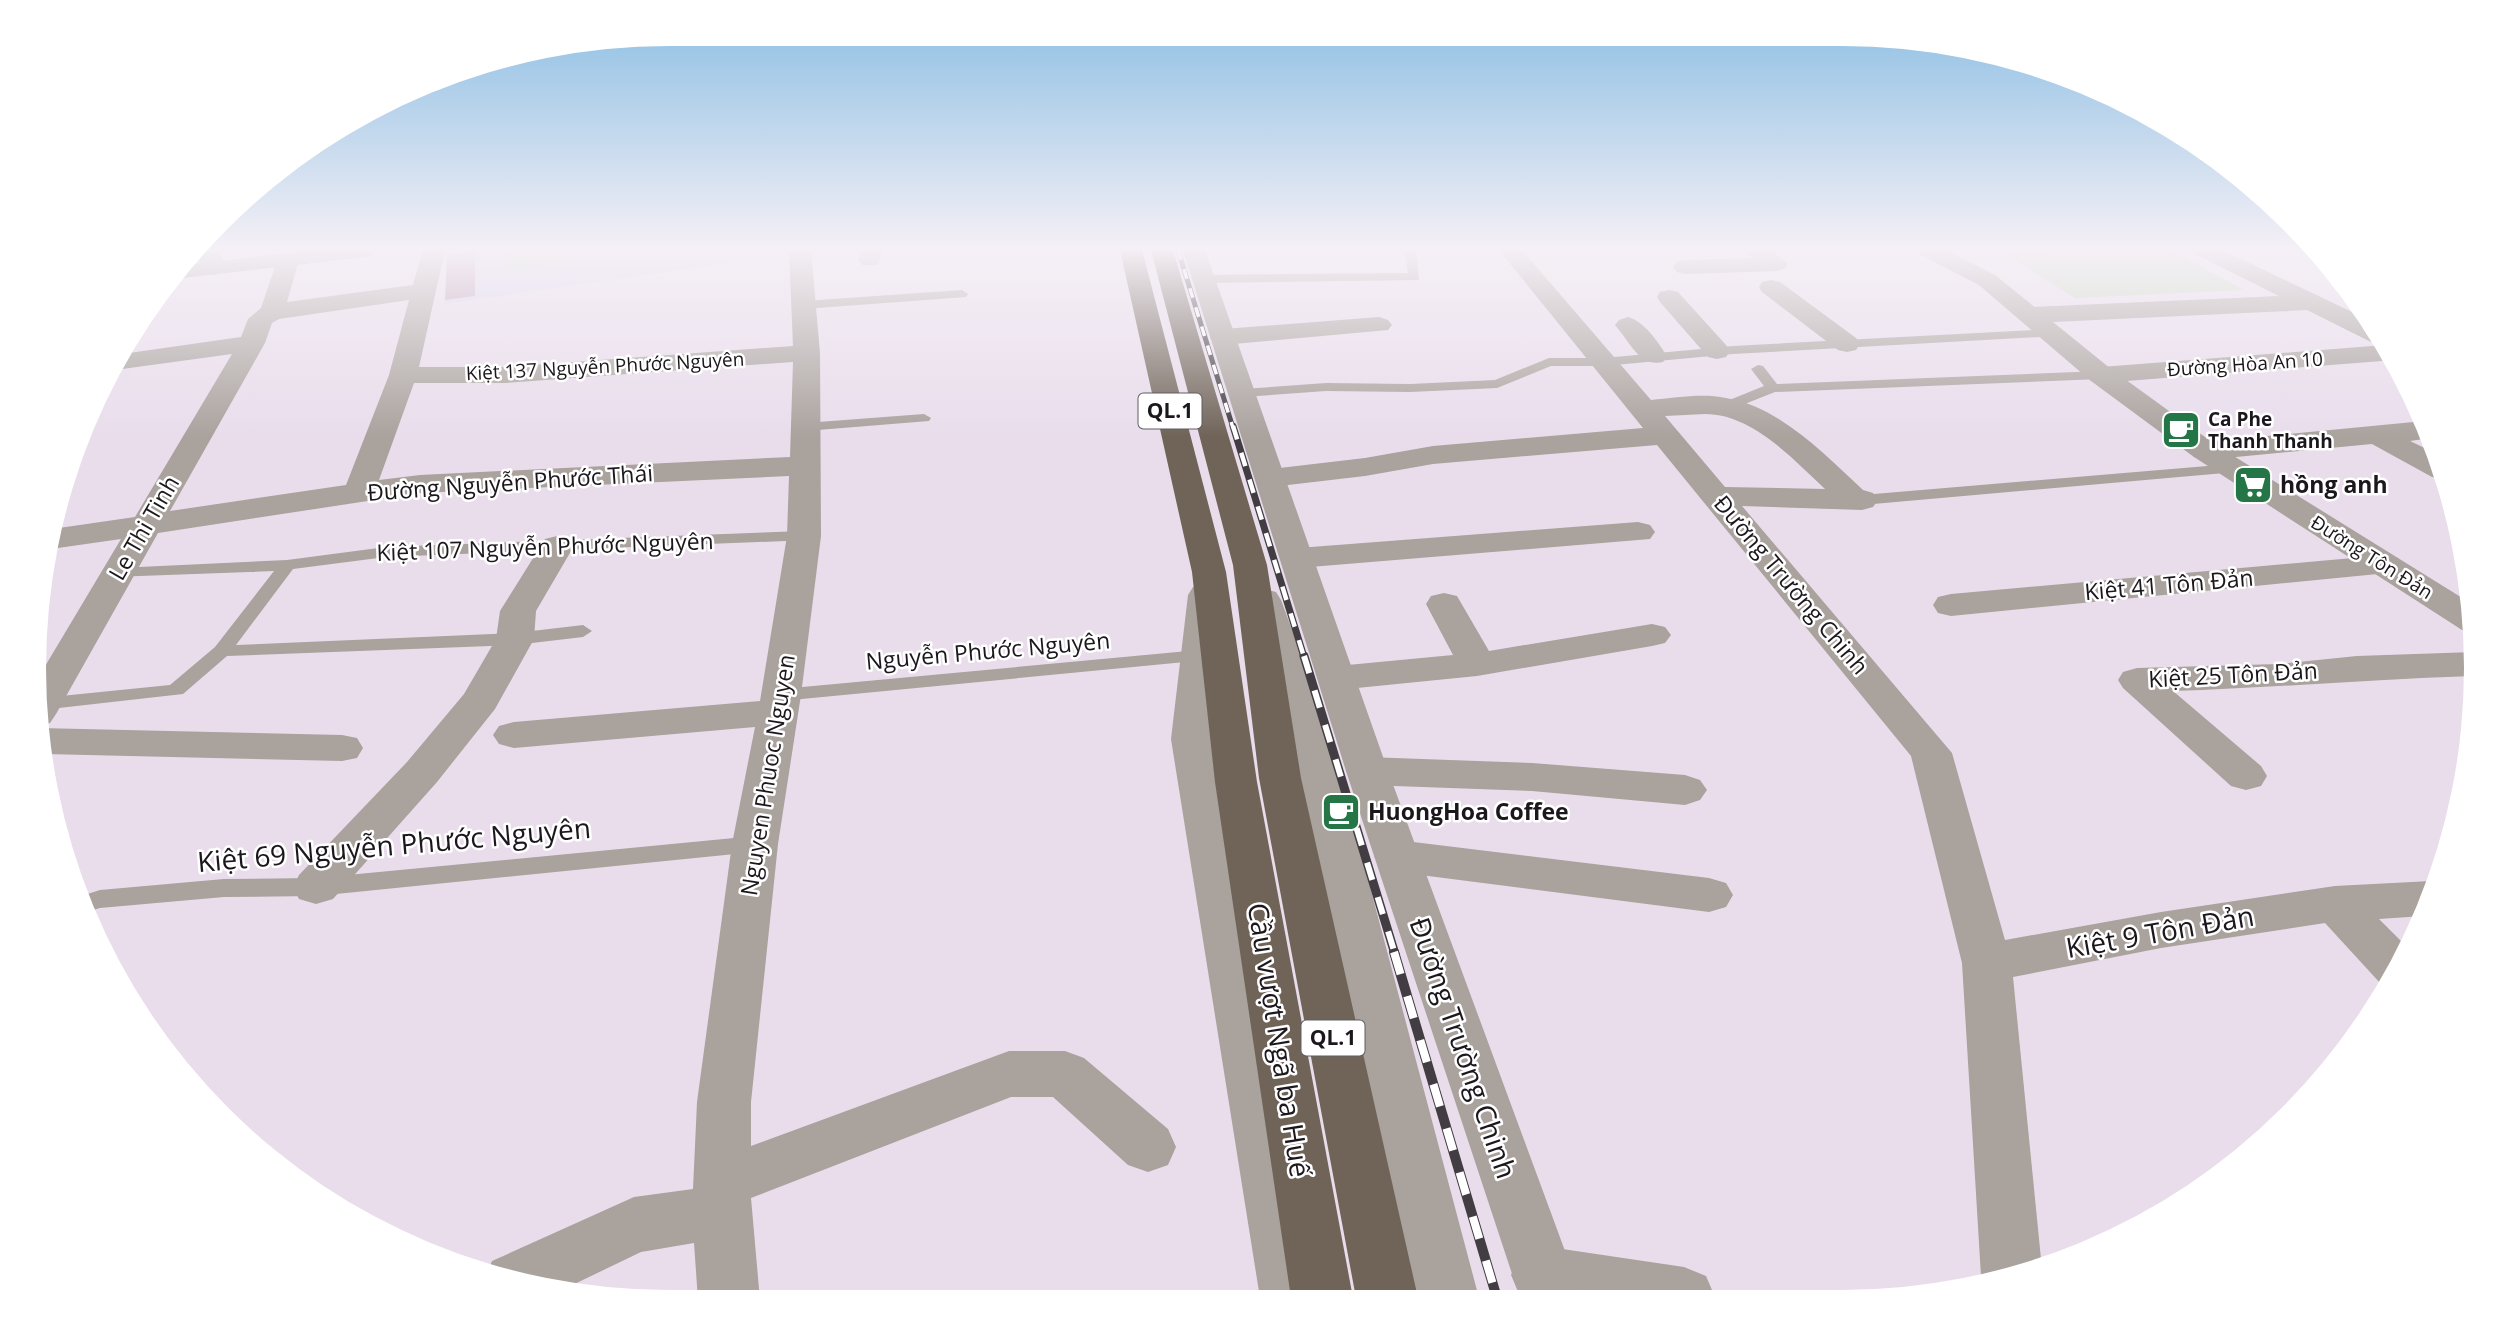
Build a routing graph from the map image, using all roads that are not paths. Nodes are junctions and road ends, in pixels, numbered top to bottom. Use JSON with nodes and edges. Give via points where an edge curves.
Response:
{"nodes":[{"id":1,"x":272,"y":312,"type":"edge"},
{"id":2,"x":419,"y":312,"type":"edge"},
{"id":3,"x":805,"y":312,"type":"edge"},
{"id":4,"x":1150,"y":312,"type":"edge"},
{"id":5,"x":1175,"y":312,"type":"edge"},
{"id":6,"x":1215,"y":312,"type":"edge"},
{"id":7,"x":1562,"y":312,"type":"edge"},
{"id":8,"x":1683,"y":312,"type":"edge"},
{"id":9,"x":1805,"y":312,"type":"edge"},
{"id":10,"x":2026,"y":312,"type":"edge"},
{"id":11,"x":2184,"y":312,"type":"edge"},
{"id":12,"x":2331,"y":312,"type":"edge"},
{"id":13,"x":2040,"y":324,"type":"junction"},
{"id":14,"x":1379,"y":325,"type":"dead end"},
{"id":15,"x":1628,"y":325,"type":"dead end"},
{"id":16,"x":2364,"y":328,"type":"edge"},
{"id":17,"x":1223,"y":337,"type":"junction"},
{"id":18,"x":252,"y":343,"type":"junction"},
{"id":19,"x":1847,"y":344,"type":"junction"},
{"id":20,"x":1717,"y":351,"type":"junction"},
{"id":21,"x":807,"y":353,"type":"junction"},
{"id":22,"x":2379,"y":353,"type":"edge"},
{"id":23,"x":1654,"y":356,"type":"junction"},
{"id":24,"x":126,"y":362,"type":"edge"},
{"id":25,"x":1604,"y":362,"type":"junction"},
{"id":26,"x":1758,"y":369,"type":"dead end"},
{"id":27,"x":403,"y":374,"type":"junction"},
{"id":28,"x":2101,"y":375,"type":"junction"},
{"id":29,"x":1773,"y":388,"type":"junction"},
{"id":30,"x":1243,"y":393,"type":"junction"},
{"id":31,"x":1727,"y":406,"type":"junction"},
{"id":32,"x":924,"y":418,"type":"dead end"},
{"id":33,"x":1655,"y":422,"type":"junction"},
{"id":34,"x":2418,"y":431,"type":"edge"},
{"id":35,"x":2377,"y":435,"type":"junction"},
{"id":36,"x":805,"y":446,"type":"junction"},
{"id":37,"x":2205,"y":451,"type":"junction"},
{"id":38,"x":2429,"y":463,"type":"edge"},
{"id":39,"x":2231,"y":469,"type":"junction"},
{"id":40,"x":1271,"y":478,"type":"junction"},
{"id":41,"x":359,"y":492,"type":"junction"},
{"id":42,"x":1717,"y":495,"type":"junction"},
{"id":43,"x":1858,"y":500,"type":"junction"},
{"id":44,"x":146,"y":525,"type":"junction"},
{"id":45,"x":1638,"y":532,"type":"dead end"},
{"id":46,"x":804,"y":536,"type":"junction"},
{"id":47,"x":59,"y":538,"type":"edge"},
{"id":48,"x":557,"y":546,"type":"junction"},
{"id":49,"x":1298,"y":558,"type":"junction"},
{"id":50,"x":287,"y":565,"type":"junction"},
{"id":51,"x":2386,"y":565,"type":"junction"},
{"id":52,"x":1230,"y":568,"type":"junction"},
{"id":53,"x":118,"y":573,"type":"junction"},
{"id":54,"x":1444,"y":604,"type":"dead end"},
{"id":55,"x":1951,"y":605,"type":"dead end"},
{"id":56,"x":2462,"y":613,"type":"edge"},
{"id":57,"x":583,"y":631,"type":"dead end"},
{"id":58,"x":1652,"y":635,"type":"dead end"},
{"id":59,"x":515,"y":639,"type":"junction"},
{"id":60,"x":222,"y":651,"type":"junction"},
{"id":61,"x":1199,"y":656,"type":"junction"},
{"id":62,"x":1477,"y":664,"type":"junction"},
{"id":63,"x":2464,"y":664,"type":"edge"},
{"id":64,"x":1337,"y":678,"type":"junction"},
{"id":65,"x":779,"y":704,"type":"junction"},
{"id":66,"x":47,"y":707,"type":"edge"},
{"id":67,"x":48,"y":718,"type":"edge"},
{"id":68,"x":48,"y":721,"type":"edge"},
{"id":69,"x":514,"y":734,"type":"dead end"},
{"id":70,"x":342,"y":748,"type":"dead end"},
{"id":71,"x":1367,"y":771,"type":"junction"},
{"id":72,"x":2246,"y":776,"type":"dead end"},
{"id":73,"x":1258,"y":780,"type":"junction"},
{"id":74,"x":1685,"y":790,"type":"dead end"},
{"id":75,"x":754,"y":844,"type":"junction"},
{"id":76,"x":1396,"y":856,"type":"junction"},
{"id":77,"x":316,"y":887,"type":"junction"},
{"id":78,"x":1709,"y":895,"type":"dead end"},
{"id":79,"x":2420,"y":899,"type":"edge"},
{"id":80,"x":91,"y":902,"type":"edge"},
{"id":81,"x":2335,"y":904,"type":"junction"},
{"id":82,"x":2390,"y":961,"type":"edge"},
{"id":83,"x":1987,"y":963,"type":"junction"},
{"id":84,"x":1148,"y":1147,"type":"dead end"},
{"id":85,"x":720,"y":1197,"type":"junction"},
{"id":86,"x":2011,"y":1265,"type":"edge"},
{"id":87,"x":531,"y":1274,"type":"edge"},
{"id":88,"x":1547,"y":1286,"type":"edge"},
{"id":89,"x":728,"y":1290,"type":"edge"},
{"id":90,"x":1289,"y":1290,"type":"edge"},
{"id":91,"x":1321,"y":1290,"type":"edge"},
{"id":92,"x":1385,"y":1290,"type":"edge"},
{"id":93,"x":1446,"y":1290,"type":"edge"},
{"id":94,"x":1597,"y":1290,"type":"edge"}],
"edges":[{"from":1,"to":18,"type":"street","name":"Le Thi Tinh","via":[[261,319]]},
{"from":2,"to":27,"type":"street"},
{"from":3,"to":21,"type":"street","name":"Nguyen Phuoc Nguyen"},
{"from":4,"to":52,"type":"highway","number":"QL.1"},
{"from":5,"to":52,"type":"highway","number":"QL.1"},
{"from":6,"to":17,"type":"street","name":"Đường Trường Chinh"},
{"from":7,"to":25,"type":"street","name":"Đường Trường Chinh"},
{"from":8,"to":20,"type":"street"},
{"from":9,"to":19,"type":"street"},
{"from":10,"to":13,"type":"street","name":"Đường Tôn Đản"},
{"from":11,"to":13,"type":"street"},
{"from":12,"to":16,"type":"street"},
{"from":13,"to":19,"type":"lane"},
{"from":13,"to":28,"type":"street","name":"Đường Tôn Đản"},
{"from":14,"to":17,"type":"street"},
{"from":15,"to":23,"type":"street"},
{"from":17,"to":30,"type":"street","name":"Đường Trường Chinh"},
{"from":18,"to":24,"type":"street"},
{"from":18,"to":44,"type":"street","name":"Le Thi Tinh"},
{"from":19,"to":20,"type":"lane"},
{"from":20,"to":23,"type":"lane"},
{"from":21,"to":27,"type":"street","name":"Kiệt 137 Nguyễn Phước Nguyên","via":[[506,375]]},
{"from":21,"to":36,"type":"street","name":"Nguyen Phuoc Nguyen"},
{"from":22,"to":28,"type":"street","name":"Đường Hòa An 10"},
{"from":23,"to":25,"type":"lane"},
{"from":25,"to":30,"type":"lane","via":[[1549,362],[1497,384]]},
{"from":25,"to":33,"type":"street","name":"Đường Trường Chinh"},
{"from":26,"to":29,"type":"lane"},
{"from":27,"to":41,"type":"street"},
{"from":28,"to":29,"type":"lane"},
{"from":28,"to":37,"type":"street","name":"Đường Tôn Đản"},
{"from":29,"to":31,"type":"lane"},
{"from":30,"to":40,"type":"street","name":"Đường Trường Chinh"},
{"from":31,"to":33,"type":"street"},
{"from":31,"to":43,"type":"street","via":[[1750,414]]},
{"from":32,"to":36,"type":"lane"},
{"from":33,"to":40,"type":"street"},
{"from":33,"to":42,"type":"street","name":"Đường Trường Chinh"},
{"from":34,"to":35,"type":"street"},
{"from":35,"to":37,"type":"street"},
{"from":35,"to":38,"type":"street"},
{"from":36,"to":41,"type":"street","name":"Đường Nguyễn Phước Thái"},
{"from":36,"to":46,"type":"street","name":"Nguyen Phuoc Nguyen"},
{"from":37,"to":39,"type":"street","name":"Đường Tôn Đản"},
{"from":39,"to":43,"type":"lane"},
{"from":39,"to":51,"type":"street","name":"Đường Tôn Đản"},
{"from":40,"to":49,"type":"street","name":"Đường Trường Chinh"},
{"from":41,"to":44,"type":"street","name":"Đường Nguyễn Phước Thái"},
{"from":42,"to":43,"type":"street"},
{"from":42,"to":83,"type":"street","name":"Đường Trường Chinh","via":[[1931,753]]},
{"from":44,"to":47,"type":"street","name":"Đường Nguyễn Phước Thái"},
{"from":44,"to":53,"type":"street","name":"Le Thi Tinh"},
{"from":45,"to":49,"type":"street"},
{"from":46,"to":48,"type":"lane","name":"Kiệt 107 Nguyễn Phước Nguyên"},
{"from":46,"to":65,"type":"street","name":"Nguyen Phuoc Nguyen"},
{"from":48,"to":50,"type":"lane","name":"Kiệt 107 Nguyễn Phước Nguyên","via":[[386,552]]},
{"from":48,"to":59,"type":"street","via":[[518,611]]},
{"from":49,"to":64,"type":"street","name":"Đường Trường Chinh"},
{"from":50,"to":53,"type":"lane","name":"Kiệt 107 Nguyễn Phước Nguyên"},
{"from":50,"to":60,"type":"lane"},
{"from":51,"to":55,"type":"street","name":"Kiệt 41 Tôn Đản"},
{"from":51,"to":56,"type":"street","name":"Đường Tôn Đản"},
{"from":52,"to":61,"type":"street"},
{"from":52,"to":73,"type":"highway","number":"QL.1"},
{"from":52,"to":93,"type":"street","via":[[1306,721]]},
{"from":53,"to":66,"type":"street","name":"Le Thi Tinh"},
{"from":54,"to":62,"type":"street"},
{"from":57,"to":59,"type":"lane"},
{"from":58,"to":62,"type":"street"},
{"from":59,"to":60,"type":"lane"},
{"from":59,"to":77,"type":"street","via":[[481,700]]},
{"from":60,"to":67,"type":"lane","via":[[176,690]]},
{"from":61,"to":65,"type":"lane","name":"Nguyễn Phước Nguyên"},
{"from":61,"to":90,"type":"street","via":[[1192,739]]},
{"from":62,"to":64,"type":"street"},
{"from":63,"to":72,"type":"street","name":"Kiệt 25 Tôn Đản","via":[[2137,680]]},
{"from":64,"to":71,"type":"street","name":"Đường Trường Chinh"},
{"from":65,"to":69,"type":"street"},
{"from":65,"to":75,"type":"street","name":"Nguyen Phuoc Nguyen"},
{"from":68,"to":70,"type":"street"},
{"from":71,"to":74,"type":"street","via":[[1532,777]]},
{"from":71,"to":76,"type":"street","name":"Đường Trường Chinh"},
{"from":73,"to":91,"type":"highway","name":"Cầu vượt Ngã ba Huế","number":"QL.1"},
{"from":73,"to":92,"type":"highway","name":"Cầu vượt Ngã ba Huế","number":"QL.1"},
{"from":75,"to":77,"type":"lane","name":"Kiệt 69 Nguyễn Phước Nguyên"},
{"from":75,"to":85,"type":"street","name":"Nguyen Phuoc Nguyen","via":[[724,1102]]},
{"from":76,"to":78,"type":"street"},
{"from":76,"to":88,"type":"street","name":"Đường Trường Chinh"},
{"from":77,"to":80,"type":"lane","name":"Kiệt 69 Nguyễn Phước Nguyên","via":[[223,888]]},
{"from":79,"to":81,"type":"street","name":"Kiệt 9 Tôn Đản"},
{"from":81,"to":82,"type":"street"},
{"from":81,"to":83,"type":"street","name":"Kiệt 9 Tôn Đản"},
{"from":83,"to":86,"type":"street","name":"Đường Trường Chinh"},
{"from":84,"to":85,"type":"street","via":[[1065,1074],[1009,1074]]},
{"from":85,"to":87,"type":"street","via":[[634,1225]]},
{"from":85,"to":89,"type":"street","name":"Nguyen Phuoc Nguyen"},
{"from":88,"to":94,"type":"street"}]}
